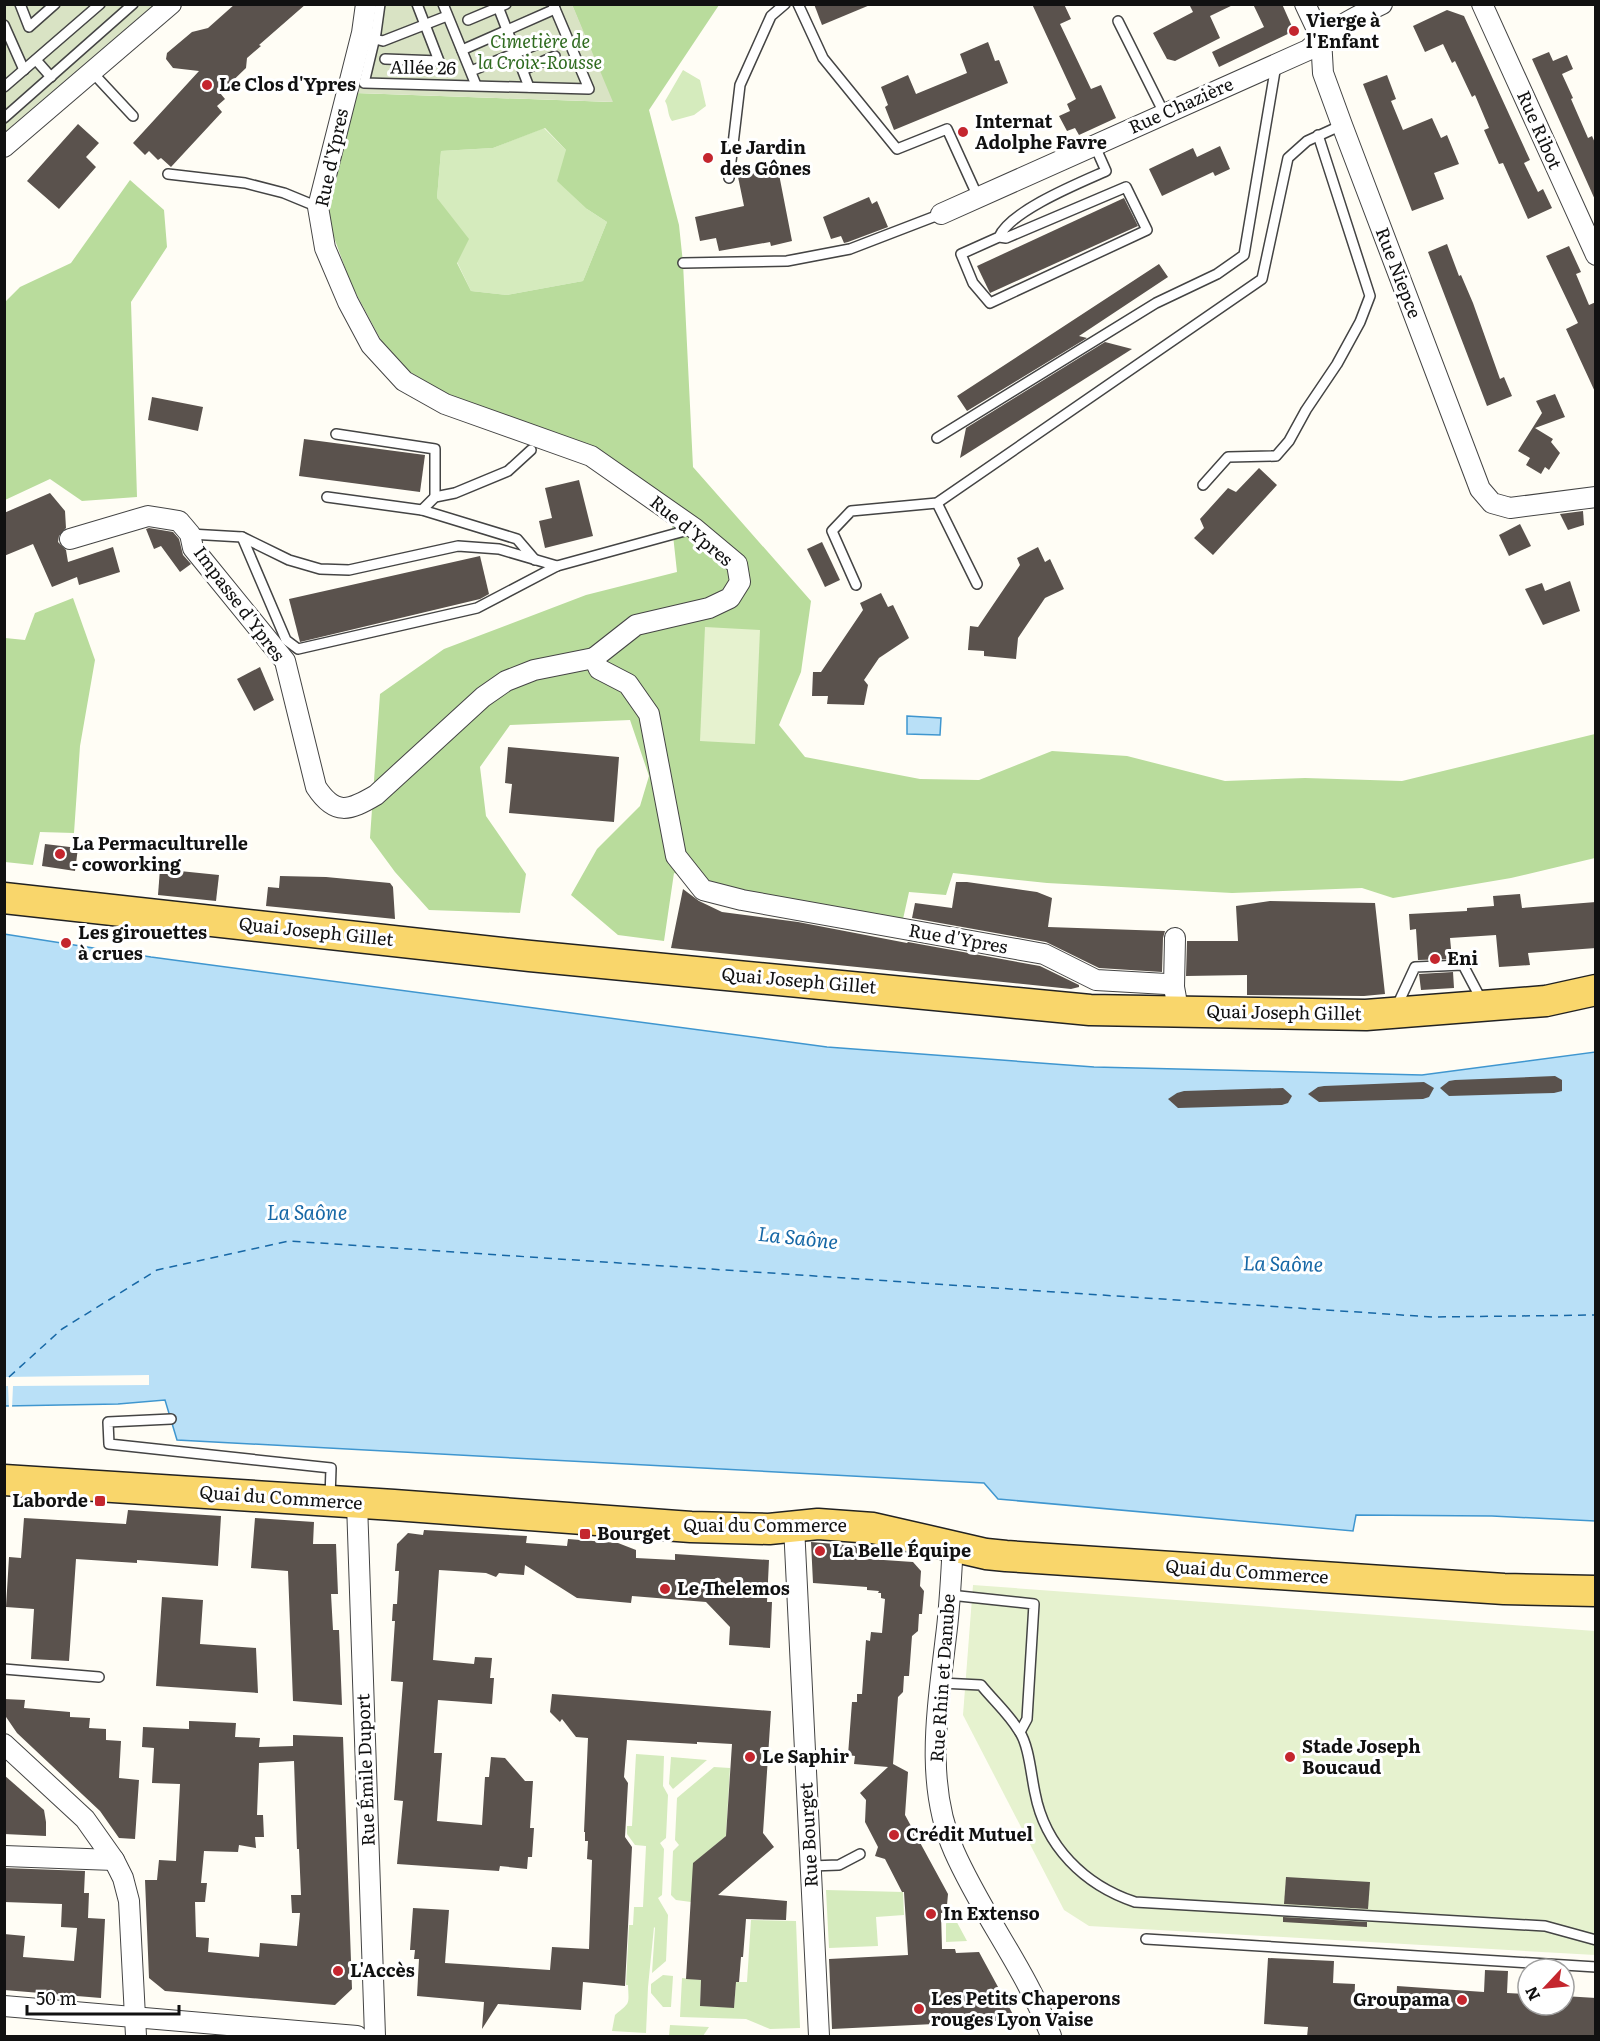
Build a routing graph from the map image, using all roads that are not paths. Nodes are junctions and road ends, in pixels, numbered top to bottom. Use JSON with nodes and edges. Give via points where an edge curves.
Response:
{"nodes":[{"id":1,"x":20,"y":4,"type":"edge"},
{"id":2,"x":55,"y":4,"type":"edge"},
{"id":3,"x":133,"y":4,"type":"edge"},
{"id":4,"x":171,"y":4,"type":"edge"},
{"id":5,"x":366,"y":4,"type":"edge"},
{"id":6,"x":380,"y":4,"type":"edge"},
{"id":7,"x":417,"y":4,"type":"edge"},
{"id":8,"x":442,"y":4,"type":"edge"},
{"id":9,"x":785,"y":4,"type":"edge"},
{"id":10,"x":798,"y":4,"type":"edge"},
{"id":11,"x":1305,"y":4,"type":"edge"},
{"id":12,"x":1382,"y":4,"type":"edge"},
{"id":13,"x":1482,"y":4,"type":"edge"},
{"id":14,"x":95,"y":6,"type":"edge"},
{"id":15,"x":500,"y":6,"type":"edge"},
{"id":16,"x":554,"y":7,"type":"edge"},
{"id":17,"x":447,"y":16,"type":"junction"},
{"id":18,"x":468,"y":20,"type":"dead end"},
{"id":19,"x":1118,"y":21,"type":"dead end"},
{"id":20,"x":4,"y":24,"type":"edge"},
{"id":21,"x":425,"y":25,"type":"junction"},
{"id":22,"x":507,"y":30,"type":"junction"},
{"id":23,"x":1321,"y":38,"type":"junction"},
{"id":24,"x":375,"y":39,"type":"junction"},
{"id":25,"x":548,"y":40,"type":"dead end"},
{"id":26,"x":462,"y":50,"type":"junction"},
{"id":27,"x":516,"y":53,"type":"junction"},
{"id":28,"x":555,"y":56,"type":"dead end"},
{"id":29,"x":385,"y":59,"type":"dead end"},
{"id":30,"x":36,"y":60,"type":"junction"},
{"id":31,"x":1276,"y":65,"type":"junction"},
{"id":32,"x":24,"y":70,"type":"junction"},
{"id":33,"x":522,"y":70,"type":"junction"},
{"id":34,"x":471,"y":71,"type":"junction"},
{"id":35,"x":92,"y":72,"type":"junction"},
{"id":36,"x":51,"y":77,"type":"junction"},
{"id":37,"x":476,"y":85,"type":"junction"},
{"id":38,"x":4,"y":87,"type":"edge"},
{"id":39,"x":529,"y":87,"type":"junction"},
{"id":40,"x":1164,"y":113,"type":"junction"},
{"id":41,"x":133,"y":116,"type":"dead end"},
{"id":42,"x":4,"y":118,"type":"edge"},
{"id":43,"x":1342,"y":125,"type":"junction"},
{"id":44,"x":1318,"y":135,"type":"junction"},
{"id":45,"x":1094,"y":144,"type":"junction"},
{"id":46,"x":4,"y":147,"type":"edge"},
{"id":47,"x":168,"y":174,"type":"dead end"},
{"id":48,"x":729,"y":178,"type":"dead end"},
{"id":49,"x":978,"y":197,"type":"junction"},
{"id":50,"x":318,"y":207,"type":"junction"},
{"id":51,"x":941,"y":214,"type":"joint"},
{"id":52,"x":999,"y":237,"type":"junction"},
{"id":53,"x":1596,"y":255,"type":"edge"},
{"id":54,"x":683,"y":263,"type":"dead end"},
{"id":55,"x":336,"y":434,"type":"dead end"},
{"id":56,"x":937,"y":438,"type":"dead end"},
{"id":57,"x":531,"y":450,"type":"dead end"},
{"id":58,"x":1203,"y":485,"type":"dead end"},
{"id":59,"x":327,"y":497,"type":"dead end"},
{"id":60,"x":435,"y":497,"type":"junction"},
{"id":61,"x":1596,"y":497,"type":"edge"},
{"id":62,"x":937,"y":503,"type":"junction"},
{"id":63,"x":422,"y":510,"type":"junction"},
{"id":64,"x":694,"y":528,"type":"junction"},
{"id":65,"x":190,"y":534,"type":"junction"},
{"id":66,"x":242,"y":537,"type":"junction"},
{"id":67,"x":70,"y":539,"type":"dead end"},
{"id":68,"x":535,"y":560,"type":"junction"},
{"id":69,"x":557,"y":566,"type":"junction"},
{"id":70,"x":856,"y":585,"type":"dead end"},
{"id":71,"x":977,"y":585,"type":"dead end"},
{"id":72,"x":594,"y":658,"type":"junction"},
{"id":73,"x":4,"y":898,"type":"edge"},
{"id":74,"x":1175,"y":938,"type":"dead end"},
{"id":75,"x":1596,"y":990,"type":"edge"},
{"id":76,"x":1175,"y":999,"type":"junction"},
{"id":77,"x":1484,"y":1006,"type":"junction"},
{"id":78,"x":1394,"y":1012,"type":"junction"},
{"id":79,"x":171,"y":1419,"type":"dead end"},
{"id":80,"x":4,"y":1480,"type":"edge"},
{"id":81,"x":344,"y":1502,"type":"junction"},
{"id":82,"x":794,"y":1526,"type":"junction"},
{"id":83,"x":953,"y":1545,"type":"junction"},
{"id":84,"x":1596,"y":1591,"type":"edge"},
{"id":85,"x":950,"y":1594,"type":"junction"},
{"id":86,"x":4,"y":1669,"type":"edge"},
{"id":87,"x":99,"y":1677,"type":"dead end"},
{"id":88,"x":941,"y":1683,"type":"junction"},
{"id":89,"x":1020,"y":1732,"type":"junction"},
{"id":90,"x":4,"y":1744,"type":"edge"},
{"id":91,"x":860,"y":1854,"type":"dead end"},
{"id":92,"x":4,"y":1856,"type":"edge"},
{"id":93,"x":114,"y":1860,"type":"junction"},
{"id":94,"x":811,"y":1866,"type":"junction"},
{"id":95,"x":1146,"y":1940,"type":"dead end"},
{"id":96,"x":1596,"y":1940,"type":"edge"},
{"id":97,"x":1596,"y":1967,"type":"edge"},
{"id":98,"x":4,"y":2006,"type":"edge"},
{"id":99,"x":136,"y":2027,"type":"edge"},
{"id":100,"x":1045,"y":2035,"type":"edge"},
{"id":101,"x":357,"y":2037,"type":"edge"},
{"id":102,"x":375,"y":2037,"type":"edge"},
{"id":103,"x":819,"y":2037,"type":"edge"}],
"edges":[{"from":1,"to":2,"type":"lane","via":[[29,27]]},
{"from":3,"to":36,"type":"lane"},
{"from":4,"to":35,"type":"street"},
{"from":5,"to":50,"type":"street","name":"Rue d'Ypres"},
{"from":6,"to":24,"type":"lane"},
{"from":7,"to":21,"type":"lane"},
{"from":8,"to":17,"type":"lane"},
{"from":9,"to":48,"type":"lane","via":[[771,16],[740,85]]},
{"from":10,"to":49,"type":"lane","via":[[823,58],[897,149],[947,129]]},
{"from":11,"to":23,"type":"street"},
{"from":12,"to":23,"type":"street","name":"Rue Chazière"},
{"from":13,"to":53,"type":"street","name":"Rue Ribot"},
{"from":14,"to":30,"type":"lane"},
{"from":15,"to":18,"type":"lane"},
{"from":15,"to":22,"type":"lane"},
{"from":16,"to":22,"type":"lane"},
{"from":16,"to":39,"type":"lane","name":"Allée 26","via":[[589,89]]},
{"from":17,"to":21,"type":"lane"},
{"from":17,"to":26,"type":"lane"},
{"from":19,"to":40,"type":"lane"},
{"from":20,"to":32,"type":"lane"},
{"from":21,"to":24,"type":"lane","via":[[383,41]]},
{"from":21,"to":29,"type":"lane","via":[[439,61]]},
{"from":22,"to":26,"type":"lane"},
{"from":22,"to":27,"type":"lane"},
{"from":23,"to":31,"type":"street","name":"Rue Chazière","via":[[1308,50]]},
{"from":23,"to":43,"type":"street","name":"Rue Niepce","via":[[1323,73]]},
{"from":24,"to":37,"type":"lane","name":"Allée 26","via":[[364,83]]},
{"from":25,"to":27,"type":"lane"},
{"from":26,"to":34,"type":"lane"},
{"from":27,"to":33,"type":"lane"},
{"from":27,"to":34,"type":"lane"},
{"from":28,"to":33,"type":"lane"},
{"from":30,"to":32,"type":"lane"},
{"from":30,"to":36,"type":"lane"},
{"from":31,"to":40,"type":"street","name":"Rue Chazière"},
{"from":31,"to":56,"type":"lane","via":[[1244,255],[1217,274],[1156,303]]},
{"from":32,"to":38,"type":"lane"},
{"from":33,"to":39,"type":"lane"},
{"from":34,"to":37,"type":"lane"},
{"from":35,"to":41,"type":"lane"},
{"from":35,"to":46,"type":"street"},
{"from":36,"to":42,"type":"lane"},
{"from":37,"to":39,"type":"lane","name":"Allée 26"},
{"from":40,"to":45,"type":"street","name":"Rue Chazière"},
{"from":43,"to":44,"type":"lane"},
{"from":43,"to":61,"type":"street","name":"Rue Niepce","via":[[1480,489],[1492,503],[1510,508]]},
{"from":44,"to":58,"type":"lane","via":[[1370,296],[1337,363],[1276,456],[1228,457]]},
{"from":44,"to":62,"type":"lane","via":[[1288,158],[1262,279]]},
{"from":45,"to":49,"type":"street","name":"Rue Chazière"},
{"from":45,"to":52,"type":"lane","via":[[1106,171],[1039,202],[1002,230]]},
{"from":47,"to":50,"type":"lane","via":[[245,183]]},
{"from":49,"to":51,"type":"street","name":"Rue Chazière"},
{"from":50,"to":64,"type":"street","name":"Rue d'Ypres","via":[[325,248],[348,302],[371,345],[404,381],[445,404],[591,456]]},
{"from":51,"to":54,"type":"lane","via":[[850,249],[819,255],[787,261]]},
{"from":52,"to":52,"type":"lane","via":[[1006,238],[1126,187],[1147,230],[990,303],[973,283],[961,254]]},
{"from":55,"to":60,"type":"lane","via":[[435,449]]},
{"from":57,"to":60,"type":"lane","via":[[508,471]]},
{"from":59,"to":63,"type":"lane"},
{"from":60,"to":63,"type":"lane"},
{"from":62,"to":70,"type":"lane","via":[[851,511],[832,531]]},
{"from":62,"to":71,"type":"lane"},
{"from":63,"to":68,"type":"lane","via":[[516,538]]},
{"from":64,"to":69,"type":"lane"},
{"from":64,"to":72,"type":"street","name":"Rue d'Ypres","via":[[736,564],[740,582],[730,598],[709,608],[636,625]]},
{"from":65,"to":66,"type":"lane"},
{"from":65,"to":67,"type":"street","name":"Impasse d'Ypres","via":[[179,521],[148,516]]},
{"from":65,"to":72,"type":"street","name":"Impasse d'Ypres","via":[[193,548],[285,661],[316,787],[326,802],[340,808],[358,806],[376,795],[483,697],[506,681],[534,670]]},
{"from":66,"to":68,"type":"lane","via":[[289,560],[320,569],[349,570],[458,546],[499,549]]},
{"from":66,"to":69,"type":"lane","via":[[286,640],[298,649],[477,608]]},
{"from":68,"to":69,"type":"lane"},
{"from":72,"to":76,"type":"street","name":"Rue d'Ypres","via":[[599,669],[628,684],[649,714],[676,856],[703,890],[1044,954],[1096,980],[1166,984]]},
{"from":73,"to":76,"type":"main road","name":"Quai Joseph Gillet","via":[[1090,1010]]},
{"from":74,"to":76,"type":"street"},
{"from":75,"to":77,"type":"main road","name":"Quai Joseph Gillet","via":[[1546,1001]]},
{"from":76,"to":78,"type":"main road","name":"Quai Joseph Gillet","via":[[1366,1015]]},
{"from":77,"to":78,"type":"main road","name":"Quai Joseph Gillet"},
{"from":77,"to":78,"type":"lane","via":[[1463,965],[1415,967]]},
{"from":79,"to":81,"type":"lane","via":[[108,1422],[109,1444],[331,1468]]},
{"from":80,"to":81,"type":"main road","name":"Quai du Commerce"},
{"from":81,"to":82,"type":"main road","name":"Quai du Commerce","via":[[691,1527]]},
{"from":81,"to":102,"type":"street","name":"Rue Émile Duport"},
{"from":82,"to":83,"type":"main road","name":"Quai du Commerce","via":[[873,1528]]},
{"from":82,"to":94,"type":"street","name":"Rue Bourget"},
{"from":83,"to":84,"type":"main road","name":"Quai du Commerce","via":[[1006,1556],[1504,1589]]},
{"from":83,"to":85,"type":"street","name":"Rue Rhin et Danube"},
{"from":85,"to":88,"type":"street","name":"Rue Rhin et Danube"},
{"from":85,"to":89,"type":"lane","via":[[1034,1604],[1027,1719]]},
{"from":86,"to":87,"type":"lane"},
{"from":88,"to":89,"type":"lane","via":[[981,1685]]},
{"from":88,"to":100,"type":"street","name":"Rue Rhin et Danube","via":[[935,1748],[937,1791],[944,1822],[954,1851],[1035,2001]]},
{"from":89,"to":96,"type":"lane","via":[[1038,1812],[1058,1848],[1081,1873],[1111,1894],[1135,1902],[1545,1926]]},
{"from":90,"to":93,"type":"street","via":[[84,1819]]},
{"from":91,"to":94,"type":"lane","via":[[839,1864]]},
{"from":92,"to":93,"type":"street"},
{"from":93,"to":99,"type":"street","via":[[129,1901]]},
{"from":94,"to":103,"type":"street","name":"Rue Bourget"},
{"from":95,"to":97,"type":"lane"},
{"from":98,"to":99,"type":"street"},
{"from":99,"to":101,"type":"street"}]}
